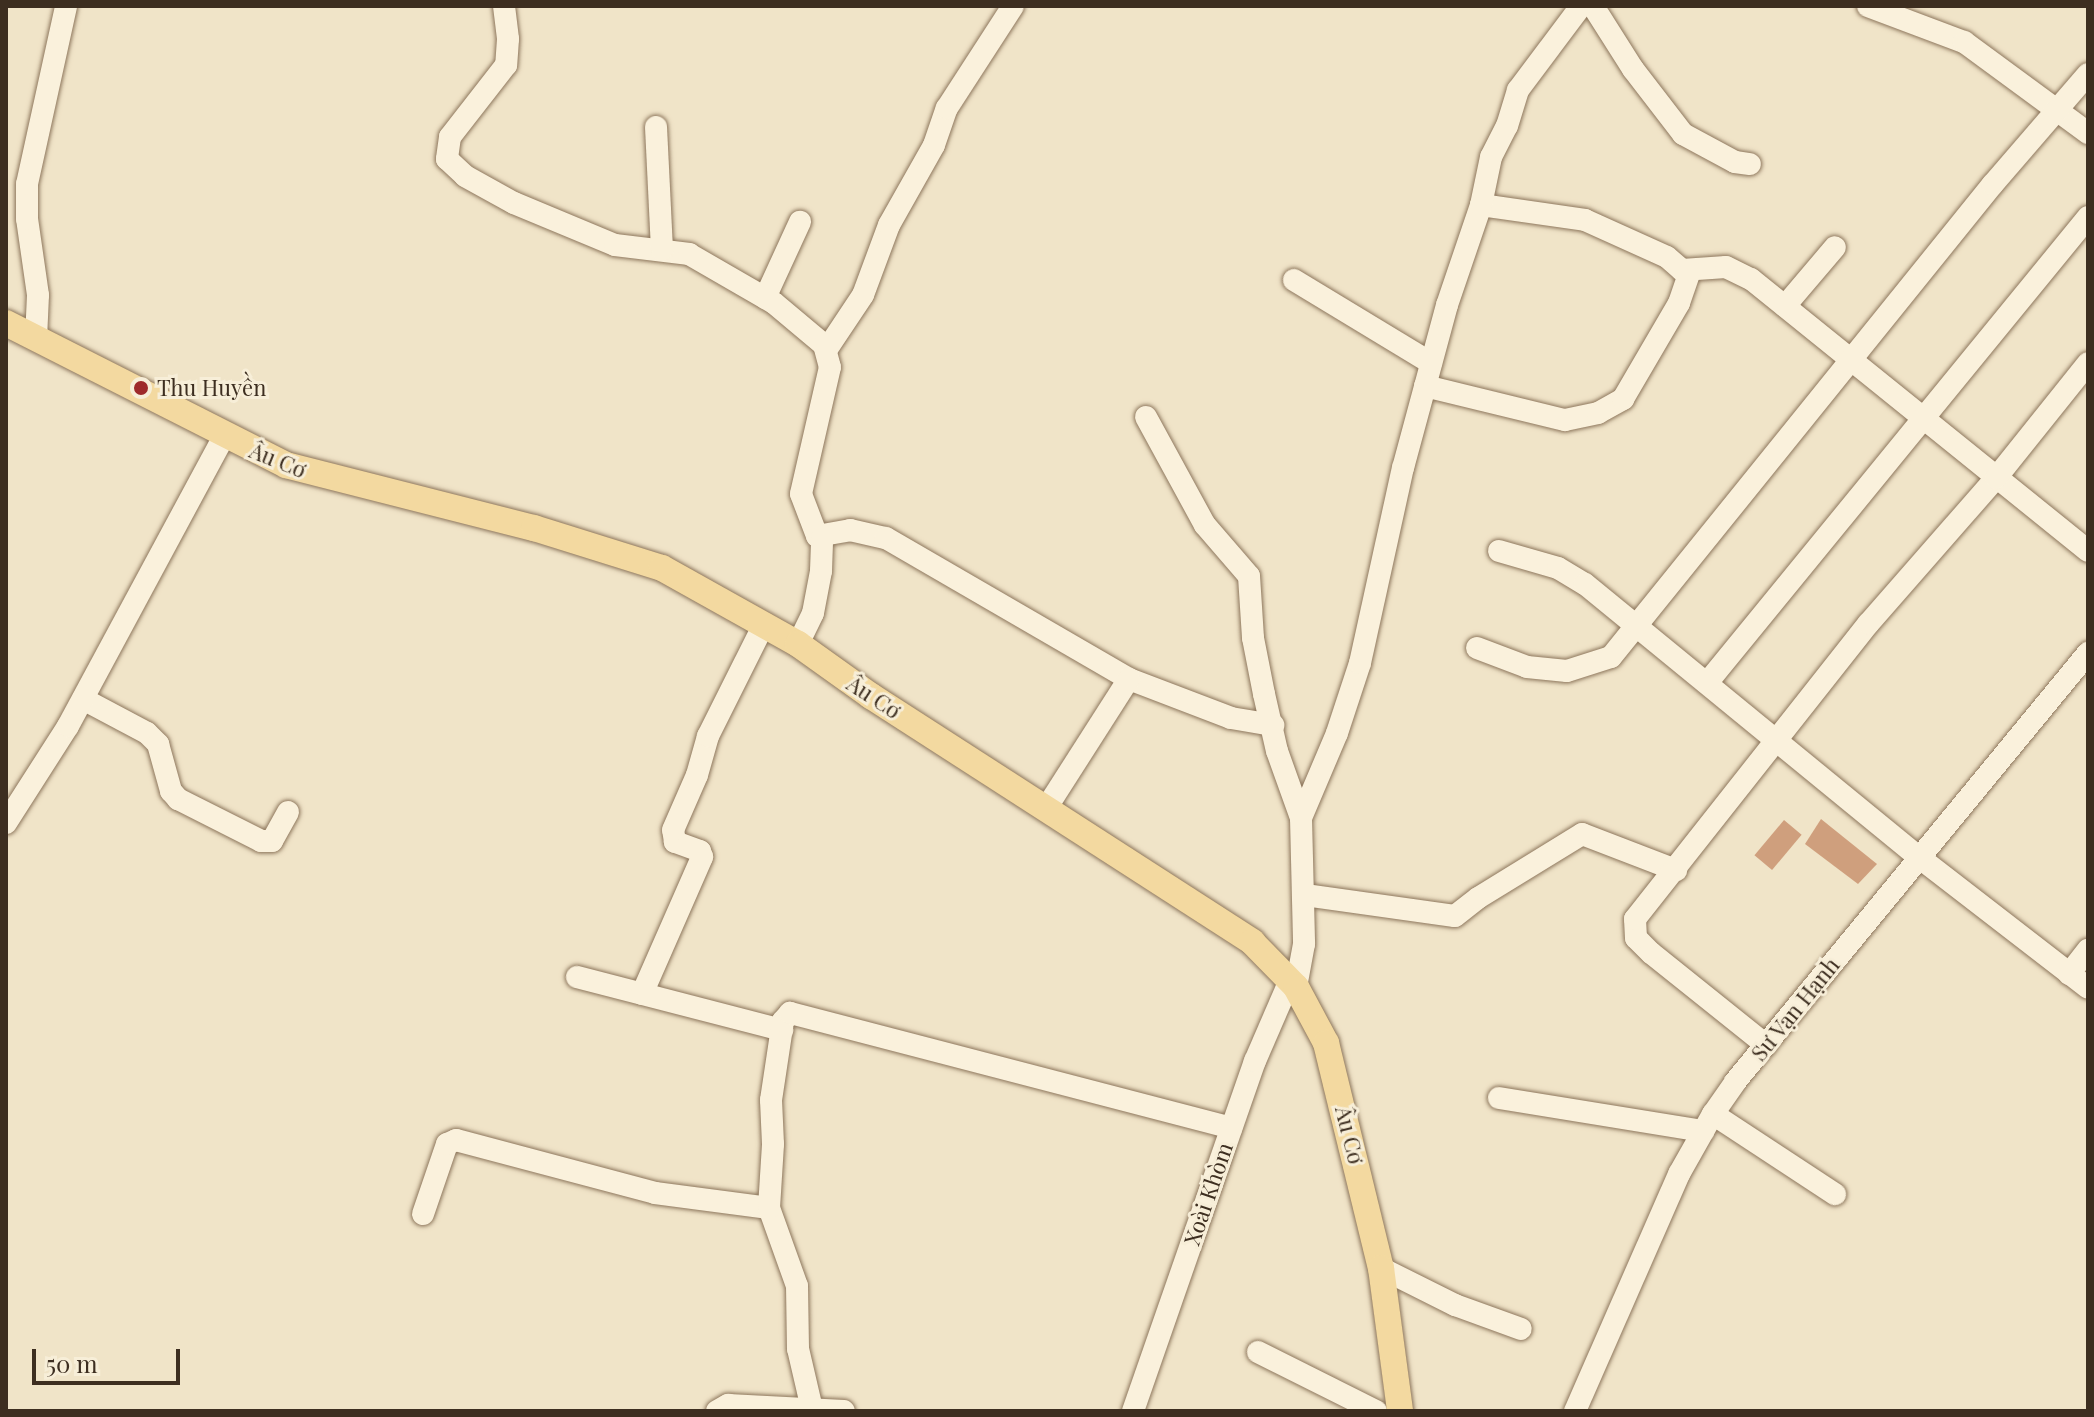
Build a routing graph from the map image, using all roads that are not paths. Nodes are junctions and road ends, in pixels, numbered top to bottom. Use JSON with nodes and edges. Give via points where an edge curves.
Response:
{"nodes":[{"id":1,"x":66,"y":6,"type":"edge"},
{"id":2,"x":504,"y":6,"type":"edge"},
{"id":3,"x":1013,"y":6,"type":"edge"},
{"id":4,"x":1581,"y":6,"type":"edge"},
{"id":5,"x":1593,"y":6,"type":"edge"},
{"id":6,"x":1868,"y":6,"type":"edge"},
{"id":7,"x":2088,"y":74,"type":"edge"},
{"id":8,"x":2059,"y":109,"type":"junction"},
{"id":9,"x":656,"y":127,"type":"dead end"},
{"id":10,"x":2088,"y":133,"type":"edge"},
{"id":11,"x":1750,"y":164,"type":"dead end"},
{"id":12,"x":1481,"y":205,"type":"junction"},
{"id":13,"x":2088,"y":217,"type":"edge"},
{"id":14,"x":800,"y":222,"type":"dead end"},
{"id":15,"x":1835,"y":247,"type":"dead end"},
{"id":16,"x":662,"y":250,"type":"junction"},
{"id":17,"x":1690,"y":271,"type":"junction"},
{"id":18,"x":1294,"y":280,"type":"dead end"},
{"id":19,"x":765,"y":298,"type":"junction"},
{"id":20,"x":1785,"y":306,"type":"junction"},
{"id":21,"x":6,"y":323,"type":"edge"},
{"id":22,"x":36,"y":339,"type":"junction"},
{"id":23,"x":827,"y":349,"type":"junction"},
{"id":24,"x":1849,"y":362,"type":"junction"},
{"id":25,"x":1431,"y":363,"type":"junction"},
{"id":26,"x":2088,"y":363,"type":"edge"},
{"id":27,"x":1425,"y":386,"type":"junction"},
{"id":28,"x":1146,"y":417,"type":"dead end"},
{"id":29,"x":1923,"y":418,"type":"junction"},
{"id":30,"x":224,"y":436,"type":"junction"},
{"id":31,"x":1996,"y":478,"type":"junction"},
{"id":32,"x":822,"y":537,"type":"junction"},
{"id":33,"x":1499,"y":551,"type":"dead end"},
{"id":34,"x":2088,"y":551,"type":"edge"},
{"id":35,"x":764,"y":624,"type":"junction"},
{"id":36,"x":1635,"y":626,"type":"junction"},
{"id":37,"x":798,"y":644,"type":"junction"},
{"id":38,"x":1477,"y":648,"type":"dead end"},
{"id":39,"x":2088,"y":653,"type":"edge"},
{"id":40,"x":1129,"y":679,"type":"junction"},
{"id":41,"x":1707,"y":683,"type":"junction"},
{"id":42,"x":83,"y":699,"type":"junction"},
{"id":43,"x":1273,"y":725,"type":"junction"},
{"id":44,"x":1777,"y":740,"type":"junction"},
{"id":45,"x":1047,"y":807,"type":"junction"},
{"id":46,"x":288,"y":812,"type":"dead end"},
{"id":47,"x":1301,"y":818,"type":"junction"},
{"id":48,"x":6,"y":823,"type":"edge"},
{"id":49,"x":1920,"y":858,"type":"junction"},
{"id":50,"x":1676,"y":870,"type":"junction"},
{"id":51,"x":1305,"y":895,"type":"junction"},
{"id":52,"x":2088,"y":950,"type":"edge"},
{"id":53,"x":2069,"y":974,"type":"junction"},
{"id":54,"x":577,"y":977,"type":"dead end"},
{"id":55,"x":1293,"y":983,"type":"junction"},
{"id":56,"x":2088,"y":988,"type":"edge"},
{"id":57,"x":642,"y":994,"type":"junction"},
{"id":58,"x":782,"y":1030,"type":"junction"},
{"id":59,"x":1766,"y":1045,"type":"junction"},
{"id":60,"x":1499,"y":1098,"type":"dead end"},
{"id":61,"x":1708,"y":1123,"type":"junction"},
{"id":62,"x":1231,"y":1128,"type":"junction"},
{"id":63,"x":1835,"y":1194,"type":"dead end"},
{"id":64,"x":769,"y":1208,"type":"junction"},
{"id":65,"x":423,"y":1214,"type":"dead end"},
{"id":66,"x":1381,"y":1268,"type":"junction"},
{"id":67,"x":1521,"y":1329,"type":"dead end"},
{"id":68,"x":1258,"y":1352,"type":"dead end"},
{"id":69,"x":812,"y":1409,"type":"junction"},
{"id":70,"x":717,"y":1411,"type":"edge"},
{"id":71,"x":844,"y":1411,"type":"edge"},
{"id":72,"x":1133,"y":1411,"type":"edge"},
{"id":73,"x":1376,"y":1411,"type":"edge"},
{"id":74,"x":1400,"y":1411,"type":"edge"},
{"id":75,"x":1575,"y":1411,"type":"edge"}],
"edges":[{"from":1,"to":22,"type":"street","via":[[27,184],[38,295]]},
{"from":2,"to":16,"type":"street","via":[[506,65],[450,137],[447,159],[465,176],[532,211],[615,245]]},
{"from":3,"to":23,"type":"street","via":[[947,108],[934,145],[889,225],[863,295]]},
{"from":4,"to":12,"type":"street","via":[[1518,90],[1491,157]]},
{"from":5,"to":11,"type":"street","via":[[1683,134],[1735,162]]},
{"from":6,"to":8,"type":"street","via":[[1964,42]]},
{"from":7,"to":8,"type":"street"},
{"from":8,"to":10,"type":"street"},
{"from":8,"to":24,"type":"street"},
{"from":9,"to":16,"type":"street"},
{"from":12,"to":17,"type":"street","via":[[1596,223]]},
{"from":12,"to":25,"type":"street"},
{"from":13,"to":29,"type":"street"},
{"from":14,"to":19,"type":"street"},
{"from":15,"to":20,"type":"street"},
{"from":16,"to":19,"type":"street","via":[[689,254]]},
{"from":17,"to":20,"type":"street","via":[[1732,269]]},
{"from":17,"to":27,"type":"street","via":[[1679,303],[1623,399],[1598,413],[1565,420]]},
{"from":18,"to":25,"type":"street"},
{"from":19,"to":23,"type":"street"},
{"from":20,"to":24,"type":"street"},
{"from":21,"to":22,"type":"main road","name":"Âu Cơ"},
{"from":22,"to":30,"type":"main road","name":"Âu Cơ"},
{"from":23,"to":32,"type":"street","via":[[826,397],[801,494],[814,534]]},
{"from":24,"to":29,"type":"street"},
{"from":24,"to":36,"type":"street"},
{"from":25,"to":27,"type":"street"},
{"from":26,"to":31,"type":"street"},
{"from":27,"to":47,"type":"street","via":[[1360,663]]},
{"from":28,"to":43,"type":"street","via":[[1205,525],[1249,576],[1253,638]]},
{"from":29,"to":31,"type":"street"},
{"from":29,"to":41,"type":"street"},
{"from":30,"to":35,"type":"main road","name":"Âu Cơ","via":[[306,472],[642,560]]},
{"from":30,"to":42,"type":"street"},
{"from":31,"to":34,"type":"street"},
{"from":31,"to":44,"type":"street","via":[[1869,623]]},
{"from":32,"to":37,"type":"street","via":[[813,613]]},
{"from":32,"to":40,"type":"street","via":[[850,530],[886,538]]},
{"from":33,"to":36,"type":"street","via":[[1558,568]]},
{"from":35,"to":37,"type":"main road","name":"Âu Cơ"},
{"from":35,"to":57,"type":"street","via":[[708,736],[673,830],[675,842],[700,851],[702,857]]},
{"from":36,"to":38,"type":"street","via":[[1611,657],[1567,671],[1527,667]]},
{"from":36,"to":41,"type":"street"},
{"from":37,"to":45,"type":"main road","name":"Âu Cơ"},
{"from":39,"to":49,"type":"street","name":"Sư Vạn Hạnh"},
{"from":40,"to":43,"type":"street","via":[[1231,718]]},
{"from":40,"to":45,"type":"street"},
{"from":41,"to":44,"type":"street"},
{"from":42,"to":46,"type":"street","via":[[158,744],[178,799],[261,841],[272,841]]},
{"from":42,"to":48,"type":"street"},
{"from":43,"to":47,"type":"street"},
{"from":44,"to":49,"type":"street"},
{"from":44,"to":50,"type":"street"},
{"from":45,"to":55,"type":"main road","name":"Âu Cơ","via":[[1252,942]]},
{"from":47,"to":51,"type":"street","name":"Xoài Khòm"},
{"from":49,"to":53,"type":"street"},
{"from":49,"to":59,"type":"street","name":"Sư Vạn Hạnh"},
{"from":50,"to":51,"type":"street","via":[[1582,834],[1455,916]]},
{"from":50,"to":59,"type":"street","via":[[1635,919],[1636,938]]},
{"from":51,"to":55,"type":"street","name":"Xoài Khòm","via":[[1304,944]]},
{"from":52,"to":53,"type":"street"},
{"from":53,"to":56,"type":"street"},
{"from":54,"to":57,"type":"street"},
{"from":55,"to":62,"type":"street","name":"Xoài Khòm","via":[[1259,1051]]},
{"from":55,"to":66,"type":"main road","name":"Âu Cơ","via":[[1329,1055]]},
{"from":57,"to":58,"type":"street"},
{"from":58,"to":62,"type":"street","via":[[786,1016],[797,1012]]},
{"from":58,"to":64,"type":"street","via":[[771,1100]]},
{"from":59,"to":61,"type":"street","name":"Sư Vạn Hạnh"},
{"from":60,"to":61,"type":"street"},
{"from":61,"to":63,"type":"street"},
{"from":61,"to":75,"type":"street","name":"Sư Vạn Hạnh","via":[[1679,1174]]},
{"from":62,"to":72,"type":"street","name":"Xoài Khòm"},
{"from":64,"to":65,"type":"street","via":[[655,1193],[456,1140],[447,1144]]},
{"from":64,"to":69,"type":"street","via":[[797,1286],[798,1349]]},
{"from":66,"to":67,"type":"street","via":[[1455,1305]]},
{"from":66,"to":74,"type":"main road","name":"Âu Cơ"},
{"from":68,"to":73,"type":"street"},
{"from":69,"to":70,"type":"street","via":[[728,1405]]},
{"from":69,"to":71,"type":"street"}]}
